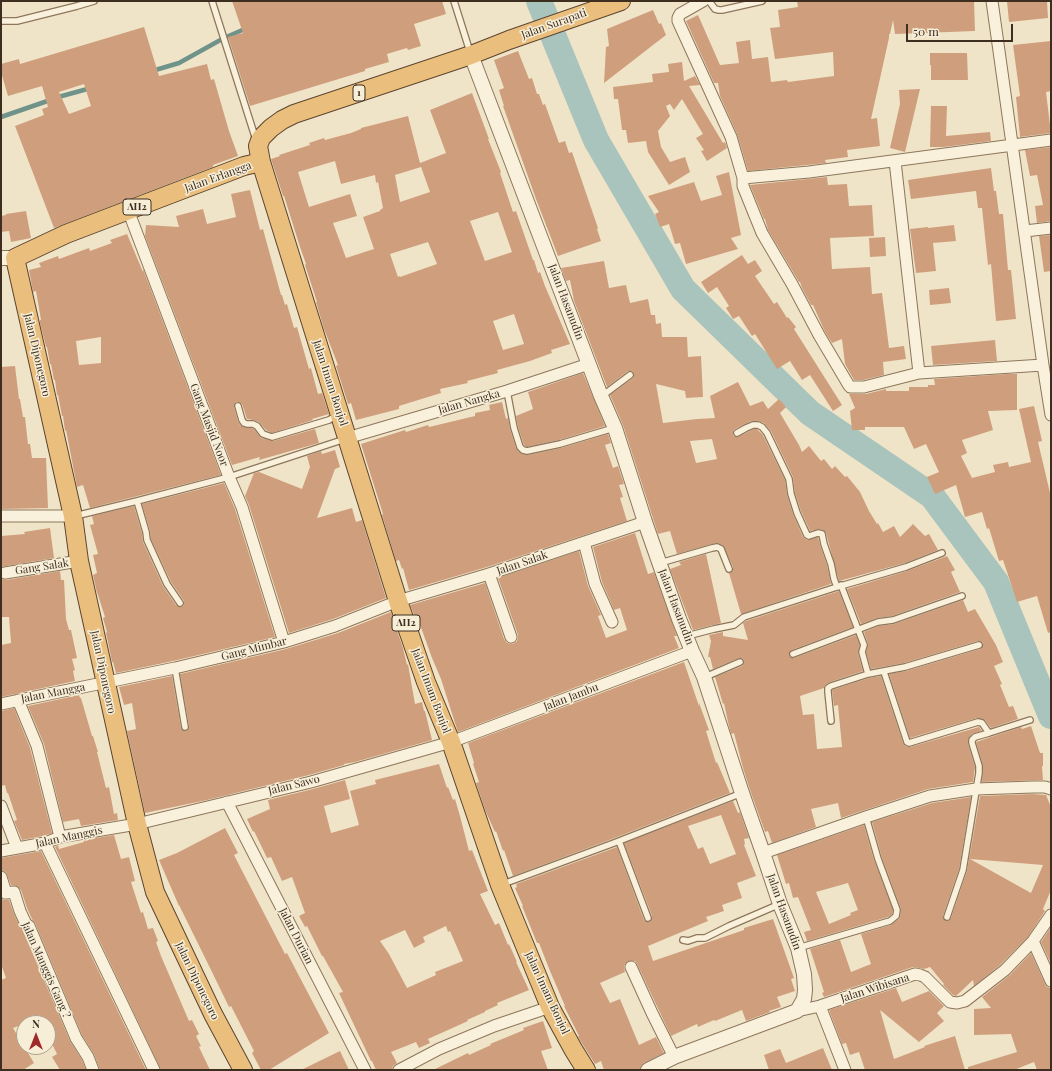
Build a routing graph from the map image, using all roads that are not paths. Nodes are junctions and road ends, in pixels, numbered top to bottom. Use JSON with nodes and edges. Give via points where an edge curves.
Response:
{"nodes":[{"id":1,"x":94,"y":1,"type":"edge"},
{"id":2,"x":212,"y":1,"type":"edge"},
{"id":3,"x":454,"y":1,"type":"edge"},
{"id":4,"x":621,"y":1,"type":"edge"},
{"id":5,"x":703,"y":1,"type":"edge"},
{"id":6,"x":709,"y":1,"type":"edge"},
{"id":7,"x":762,"y":1,"type":"edge"},
{"id":8,"x":992,"y":1,"type":"edge"},
{"id":9,"x":1,"y":21,"type":"edge"},
{"id":10,"x":510,"y":40,"type":"joint"},
{"id":11,"x":471,"y":55,"type":"junction"},
{"id":12,"x":1051,"y":140,"type":"edge"},
{"id":13,"x":1012,"y":146,"type":"junction"},
{"id":14,"x":259,"y":154,"type":"junction"},
{"id":15,"x":895,"y":161,"type":"junction"},
{"id":16,"x":743,"y":178,"type":"junction"},
{"id":17,"x":128,"y":210,"type":"junction"},
{"id":18,"x":1051,"y":228,"type":"edge"},
{"id":19,"x":1024,"y":231,"type":"junction"},
{"id":20,"x":8,"y":258,"type":"edge"},
{"id":21,"x":589,"y":364,"type":"junction"},
{"id":22,"x":1043,"y":365,"type":"junction"},
{"id":23,"x":919,"y":373,"type":"junction"},
{"id":24,"x":630,"y":375,"type":"dead end"},
{"id":25,"x":507,"y":391,"type":"junction"},
{"id":26,"x":601,"y":396,"type":"junction"},
{"id":27,"x":238,"y":406,"type":"dead end"},
{"id":28,"x":1050,"y":408,"type":"edge"},
{"id":29,"x":339,"y":413,"type":"junction"},
{"id":30,"x":615,"y":428,"type":"junction"},
{"id":31,"x":737,"y":433,"type":"dead end"},
{"id":32,"x":347,"y":438,"type":"junction"},
{"id":33,"x":229,"y":477,"type":"junction"},
{"id":34,"x":136,"y":501,"type":"junction"},
{"id":35,"x":1,"y":516,"type":"edge"},
{"id":36,"x":73,"y":516,"type":"junction"},
{"id":37,"x":645,"y":522,"type":"junction"},
{"id":38,"x":584,"y":542,"type":"junction"},
{"id":39,"x":942,"y":553,"type":"dead end"},
{"id":40,"x":79,"y":561,"type":"junction"},
{"id":41,"x":660,"y":564,"type":"junction"},
{"id":42,"x":729,"y":569,"type":"dead end"},
{"id":43,"x":6,"y":573,"type":"dead end"},
{"id":44,"x":489,"y":574,"type":"junction"},
{"id":45,"x":839,"y":586,"type":"junction"},
{"id":46,"x":962,"y":596,"type":"dead end"},
{"id":47,"x":398,"y":601,"type":"junction"},
{"id":48,"x":180,"y":603,"type":"dead end"},
{"id":49,"x":612,"y":622,"type":"dead end"},
{"id":50,"x":859,"y":630,"type":"junction"},
{"id":51,"x":687,"y":636,"type":"junction"},
{"id":52,"x":511,"y":637,"type":"dead end"},
{"id":53,"x":284,"y":642,"type":"junction"},
{"id":54,"x":979,"y":645,"type":"dead end"},
{"id":55,"x":692,"y":651,"type":"junction"},
{"id":56,"x":793,"y":654,"type":"dead end"},
{"id":57,"x":740,"y":662,"type":"dead end"},
{"id":58,"x":175,"y":668,"type":"junction"},
{"id":59,"x":884,"y":672,"type":"junction"},
{"id":60,"x":868,"y":674,"type":"junction"},
{"id":61,"x":704,"y":677,"type":"junction"},
{"id":62,"x":106,"y":682,"type":"junction"},
{"id":63,"x":18,"y":700,"type":"junction"},
{"id":64,"x":1,"y":704,"type":"edge"},
{"id":65,"x":831,"y":720,"type":"dead end"},
{"id":66,"x":1030,"y":720,"type":"dead end"},
{"id":67,"x":185,"y":727,"type":"dead end"},
{"id":68,"x":989,"y":733,"type":"junction"},
{"id":69,"x":450,"y":742,"type":"junction"},
{"id":70,"x":976,"y":789,"type":"junction"},
{"id":71,"x":1051,"y":789,"type":"edge"},
{"id":72,"x":742,"y":793,"type":"junction"},
{"id":73,"x":227,"y":802,"type":"junction"},
{"id":74,"x":1,"y":806,"type":"edge"},
{"id":75,"x":866,"y":817,"type":"junction"},
{"id":76,"x":137,"y":824,"type":"junction"},
{"id":77,"x":60,"y":837,"type":"junction"},
{"id":78,"x":619,"y":841,"type":"junction"},
{"id":79,"x":45,"y":843,"type":"junction"},
{"id":80,"x":17,"y":848,"type":"junction"},
{"id":81,"x":1,"y":851,"type":"edge"},
{"id":82,"x":763,"y":852,"type":"junction"},
{"id":83,"x":1,"y":877,"type":"edge"},
{"id":84,"x":500,"y":885,"type":"junction"},
{"id":85,"x":780,"y":904,"type":"junction"},
{"id":86,"x":1051,"y":916,"type":"edge"},
{"id":87,"x":947,"y":917,"type":"dead end"},
{"id":88,"x":648,"y":918,"type":"dead end"},
{"id":89,"x":683,"y":940,"type":"dead end"},
{"id":90,"x":1034,"y":941,"type":"junction"},
{"id":91,"x":798,"y":948,"type":"junction"},
{"id":92,"x":631,"y":967,"type":"dead end"},
{"id":93,"x":1051,"y":981,"type":"edge"},
{"id":94,"x":820,"y":1006,"type":"junction"},
{"id":95,"x":550,"y":1007,"type":"junction"},
{"id":96,"x":797,"y":1012,"type":"junction"},
{"id":97,"x":674,"y":1057,"type":"junction"},
{"id":98,"x":93,"y":1070,"type":"edge"},
{"id":99,"x":154,"y":1070,"type":"edge"},
{"id":100,"x":243,"y":1070,"type":"edge"},
{"id":101,"x":365,"y":1070,"type":"edge"},
{"id":102,"x":399,"y":1070,"type":"edge"},
{"id":103,"x":586,"y":1070,"type":"edge"},
{"id":104,"x":648,"y":1070,"type":"edge"},
{"id":105,"x":845,"y":1070,"type":"edge"}],
"edges":[{"from":1,"to":9,"type":"lane","via":[[17,21]]},
{"from":2,"to":14,"type":"lane"},
{"from":3,"to":11,"type":"lane"},
{"from":4,"to":10,"type":"highway","name":"Jalan Surapati","number":"1"},
{"from":5,"to":16,"type":"street","via":[[680,14],[678,21],[731,137]]},
{"from":6,"to":7,"type":"lane","via":[[714,9],[718,10]]},
{"from":8,"to":13,"type":"street"},
{"from":10,"to":11,"type":"highway","name":"Jalan Erlangga","number":"1"},
{"from":11,"to":14,"type":"highway","name":"Jalan Erlangga","number":"1","via":[[294,114],[282,120],[261,138]]},
{"from":11,"to":21,"type":"street","name":"Jalan Hasanudin"},
{"from":12,"to":13,"type":"street"},
{"from":13,"to":15,"type":"street"},
{"from":13,"to":19,"type":"street"},
{"from":14,"to":17,"type":"highway","name":"Jalan Erlangga","number":"AH2","via":[[244,166]]},
{"from":14,"to":29,"type":"highway","name":"Jalan Imam Bonjol","number":"AH2"},
{"from":15,"to":16,"type":"street"},
{"from":15,"to":23,"type":"street"},
{"from":16,"to":23,"type":"street","via":[[745,191],[762,233],[848,384],[854,388]]},
{"from":17,"to":20,"type":"highway","name":"Jalan Erlangga","number":"AH2"},
{"from":17,"to":33,"type":"street","name":"Gang Masjid Noor"},
{"from":18,"to":19,"type":"street"},
{"from":19,"to":22,"type":"street"},
{"from":20,"to":36,"type":"highway","name":"Jalan Diponegoro","number":"AH2"},
{"from":21,"to":25,"type":"street","name":"Jalan Nangka"},
{"from":21,"to":26,"type":"street","name":"Jalan Hasanudin"},
{"from":22,"to":23,"type":"street"},
{"from":22,"to":28,"type":"street"},
{"from":24,"to":26,"type":"lane"},
{"from":25,"to":30,"type":"lane","via":[[514,428],[523,450],[560,444]]},
{"from":25,"to":32,"type":"street","name":"Jalan Nangka"},
{"from":26,"to":30,"type":"street","name":"Jalan Hasanudin"},
{"from":27,"to":29,"type":"lane","via":[[244,423],[254,424],[263,434],[272,437],[329,420]]},
{"from":29,"to":32,"type":"highway","name":"Jalan Imam Bonjol","number":"AH2"},
{"from":30,"to":37,"type":"street","name":"Jalan Hasanudin","via":[[630,466]]},
{"from":31,"to":45,"type":"lane","via":[[758,425],[767,433],[789,479],[797,513],[807,535],[822,534],[834,579]]},
{"from":32,"to":33,"type":"lane"},
{"from":32,"to":47,"type":"highway","name":"Jalan Imam Bonjol","number":"AH2"},
{"from":33,"to":34,"type":"lane"},
{"from":33,"to":53,"type":"street","name":"Gang Masjid Noor","via":[[242,507]]},
{"from":34,"to":36,"type":"lane"},
{"from":34,"to":48,"type":"lane","via":[[147,540],[167,584]]},
{"from":35,"to":36,"type":"street"},
{"from":36,"to":40,"type":"highway","name":"Jalan Diponegoro","number":"AH2"},
{"from":37,"to":38,"type":"street","name":"Jalan Salak"},
{"from":37,"to":41,"type":"street","name":"Jalan Hasanudin"},
{"from":38,"to":44,"type":"street","name":"Jalan Salak"},
{"from":38,"to":49,"type":"street","via":[[596,584]]},
{"from":39,"to":45,"type":"lane","via":[[906,568]]},
{"from":40,"to":43,"type":"street","name":"Gang Salak"},
{"from":40,"to":62,"type":"highway","name":"Jalan Diponegoro","number":"AH2"},
{"from":41,"to":42,"type":"lane","via":[[717,547],[721,549]]},
{"from":41,"to":51,"type":"street","name":"Jalan Hasanudin"},
{"from":44,"to":47,"type":"street","name":"Jalan Salak"},
{"from":44,"to":52,"type":"street"},
{"from":45,"to":50,"type":"lane"},
{"from":45,"to":51,"type":"lane","via":[[744,617],[734,625]]},
{"from":46,"to":50,"type":"lane"},
{"from":47,"to":53,"type":"street","name":"Gang Mimbar","via":[[335,626]]},
{"from":47,"to":69,"type":"highway","name":"Jalan Imam Bonjol","number":"AH2"},
{"from":50,"to":56,"type":"lane"},
{"from":50,"to":60,"type":"lane"},
{"from":51,"to":55,"type":"street","name":"Jalan Hasanudin"},
{"from":53,"to":58,"type":"street","name":"Gang Mimbar"},
{"from":54,"to":59,"type":"lane"},
{"from":55,"to":61,"type":"street","name":"Jalan Hasanudin"},
{"from":55,"to":69,"type":"street","name":"Jalan Jambu"},
{"from":57,"to":61,"type":"lane"},
{"from":58,"to":62,"type":"street","name":"Gang Mimbar"},
{"from":58,"to":67,"type":"lane"},
{"from":59,"to":60,"type":"lane"},
{"from":59,"to":68,"type":"lane","via":[[907,742],[978,722],[982,723]]},
{"from":60,"to":65,"type":"lane","via":[[828,688]]},
{"from":61,"to":72,"type":"street","name":"Jalan Hasanudin"},
{"from":62,"to":63,"type":"street","name":"Jalan Mangga"},
{"from":62,"to":76,"type":"highway","name":"Jalan Diponegoro","number":"AH2"},
{"from":63,"to":64,"type":"street","name":"Jalan Mangga"},
{"from":63,"to":77,"type":"street","via":[[37,746]]},
{"from":66,"to":68,"type":"lane"},
{"from":68,"to":70,"type":"lane","via":[[972,740],[979,766]]},
{"from":69,"to":73,"type":"street","name":"Jalan Sawo","via":[[311,782]]},
{"from":69,"to":84,"type":"highway","name":"Jalan Imam Bonjol","number":"AH2"},
{"from":70,"to":71,"type":"street"},
{"from":70,"to":75,"type":"street","via":[[930,796]]},
{"from":70,"to":87,"type":"lane","via":[[963,870]]},
{"from":72,"to":78,"type":"lane"},
{"from":72,"to":82,"type":"street","name":"Jalan Hasanudin"},
{"from":73,"to":76,"type":"street","name":"Jalan Sawo"},
{"from":73,"to":101,"type":"street","name":"Jalan Durian"},
{"from":74,"to":80,"type":"street"},
{"from":75,"to":82,"type":"street"},
{"from":75,"to":91,"type":"lane","via":[[897,910],[896,916],[890,921]]},
{"from":76,"to":77,"type":"street","name":"Jalan Manggis"},
{"from":76,"to":100,"type":"highway","name":"Jalan Diponegoro","number":"AH2","via":[[155,892],[213,1014]]},
{"from":77,"to":79,"type":"street","name":"Jalan Manggis"},
{"from":78,"to":84,"type":"lane"},
{"from":78,"to":88,"type":"lane"},
{"from":79,"to":80,"type":"street","name":"Jalan Manggis"},
{"from":79,"to":99,"type":"street"},
{"from":80,"to":81,"type":"street","name":"Jalan Manggis"},
{"from":82,"to":85,"type":"street","name":"Jalan Hasanudin"},
{"from":83,"to":98,"type":"street","name":"Jalan Manggis Gang ?","via":[[6,893],[14,892],[76,1038]]},
{"from":84,"to":95,"type":"highway","name":"Jalan Imam Bonjol","number":"AH2"},
{"from":85,"to":89,"type":"lane","via":[[705,938]]},
{"from":85,"to":91,"type":"street","name":"Jalan Hasanudin"},
{"from":86,"to":90,"type":"street","name":"Jalan Wibisana"},
{"from":90,"to":93,"type":"street"},
{"from":90,"to":94,"type":"street","name":"Jalan Wibisana","via":[[1005,970],[965,1001],[950,1002],[926,977],[915,974]]},
{"from":91,"to":96,"type":"street","name":"Jalan Hasanudin","via":[[805,990],[804,999]]},
{"from":92,"to":97,"type":"street"},
{"from":94,"to":96,"type":"street","name":"Jalan Wibisana"},
{"from":94,"to":105,"type":"street"},
{"from":95,"to":102,"type":"street","via":[[439,1049]]},
{"from":95,"to":103,"type":"highway","name":"Jalan Imam Bonjol","number":"AH2"},
{"from":96,"to":97,"type":"street"},
{"from":97,"to":104,"type":"street"}]}
